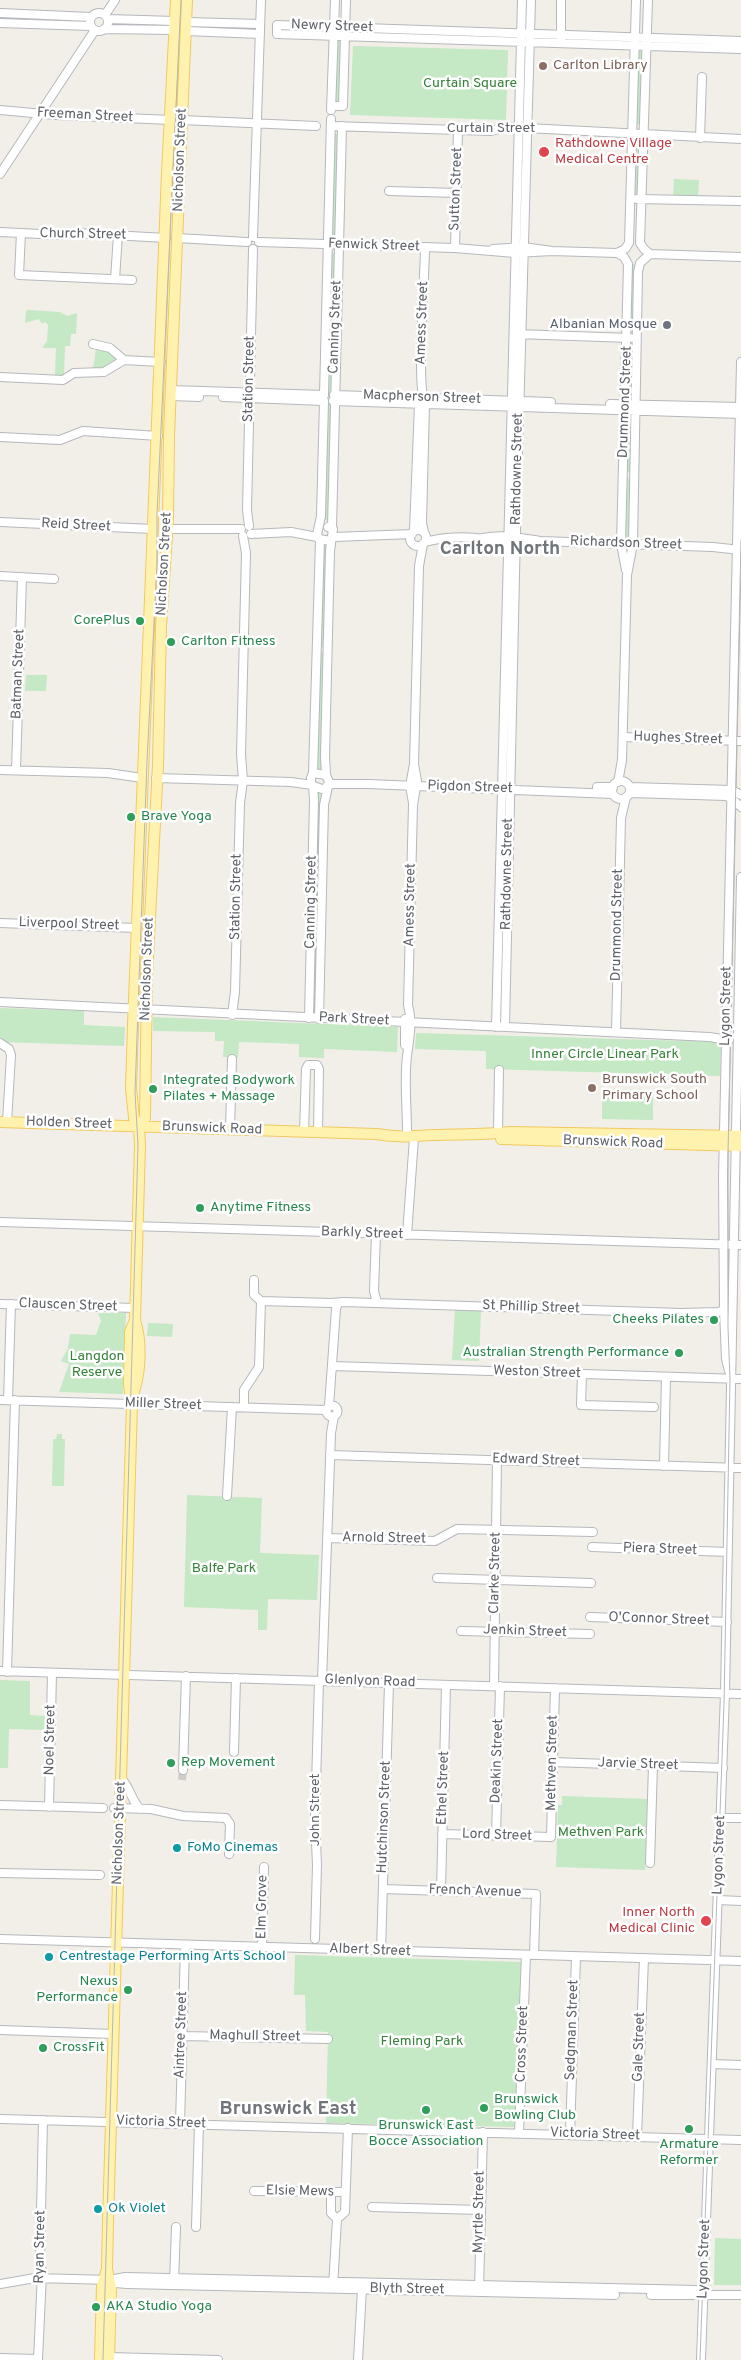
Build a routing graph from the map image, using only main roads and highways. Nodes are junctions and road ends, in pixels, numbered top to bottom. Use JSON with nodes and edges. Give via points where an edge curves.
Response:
{"nodes":[{"id":1,"x":176,"y":0,"type":"edge"},
{"id":2,"x":187,"y":0,"type":"edge"},
{"id":3,"x":152,"y":529,"type":"junction"},
{"id":4,"x":167,"y":529,"type":"junction"},
{"id":5,"x":150,"y":626,"type":"junction"},
{"id":6,"x":161,"y":626,"type":"junction"},
{"id":7,"x":142,"y":775,"type":"junction"},
{"id":8,"x":156,"y":776,"type":"junction"},
{"id":9,"x":146,"y":858,"type":"junction"},
{"id":10,"x":3,"y":1122,"type":"edge"},
{"id":11,"x":139,"y":1127,"type":"junction"},
{"id":12,"x":498,"y":1136,"type":"junction"},
{"id":13,"x":739,"y":1141,"type":"edge"},
{"id":14,"x":106,"y":2359,"type":"edge"}],
"edges":[{"from":1,"to":3,"type":"main road","name":"Nicholson Street"},
{"from":2,"to":4,"type":"main road","name":"Nicholson Street"},
{"from":3,"to":4,"type":"main road"},
{"from":3,"to":5,"type":"main road","name":"Nicholson Street"},
{"from":4,"to":6,"type":"main road","name":"Nicholson Street"},
{"from":5,"to":6,"type":"main road"},
{"from":5,"to":7,"type":"main road","name":"Nicholson Street"},
{"from":6,"to":8,"type":"main road","name":"Nicholson Street"},
{"from":7,"to":8,"type":"main road"},
{"from":7,"to":9,"type":"main road","name":"Nicholson Street"},
{"from":8,"to":9,"type":"main road","name":"Nicholson Street"},
{"from":9,"to":11,"type":"main road","name":"Nicholson Street","via":[[144,1118]]},
{"from":9,"to":11,"type":"main road","name":"Nicholson Street","via":[[137,928],[131,1088],[133,1116]]},
{"from":10,"to":11,"type":"main road","name":"Holden Street"},
{"from":11,"to":12,"type":"main road","name":"Brunswick Road"},
{"from":11,"to":14,"type":"main road","name":"Nicholson Street","via":[[135,1320],[130,1332],[129,1385],[132,1400],[121,1778],[117,1808],[117,1943]]},
{"from":12,"to":13,"type":"main road","name":"Brunswick Road","via":[[724,1146]]},
{"from":12,"to":13,"type":"main road","name":"Brunswick Road","via":[[724,1135]]}]}
